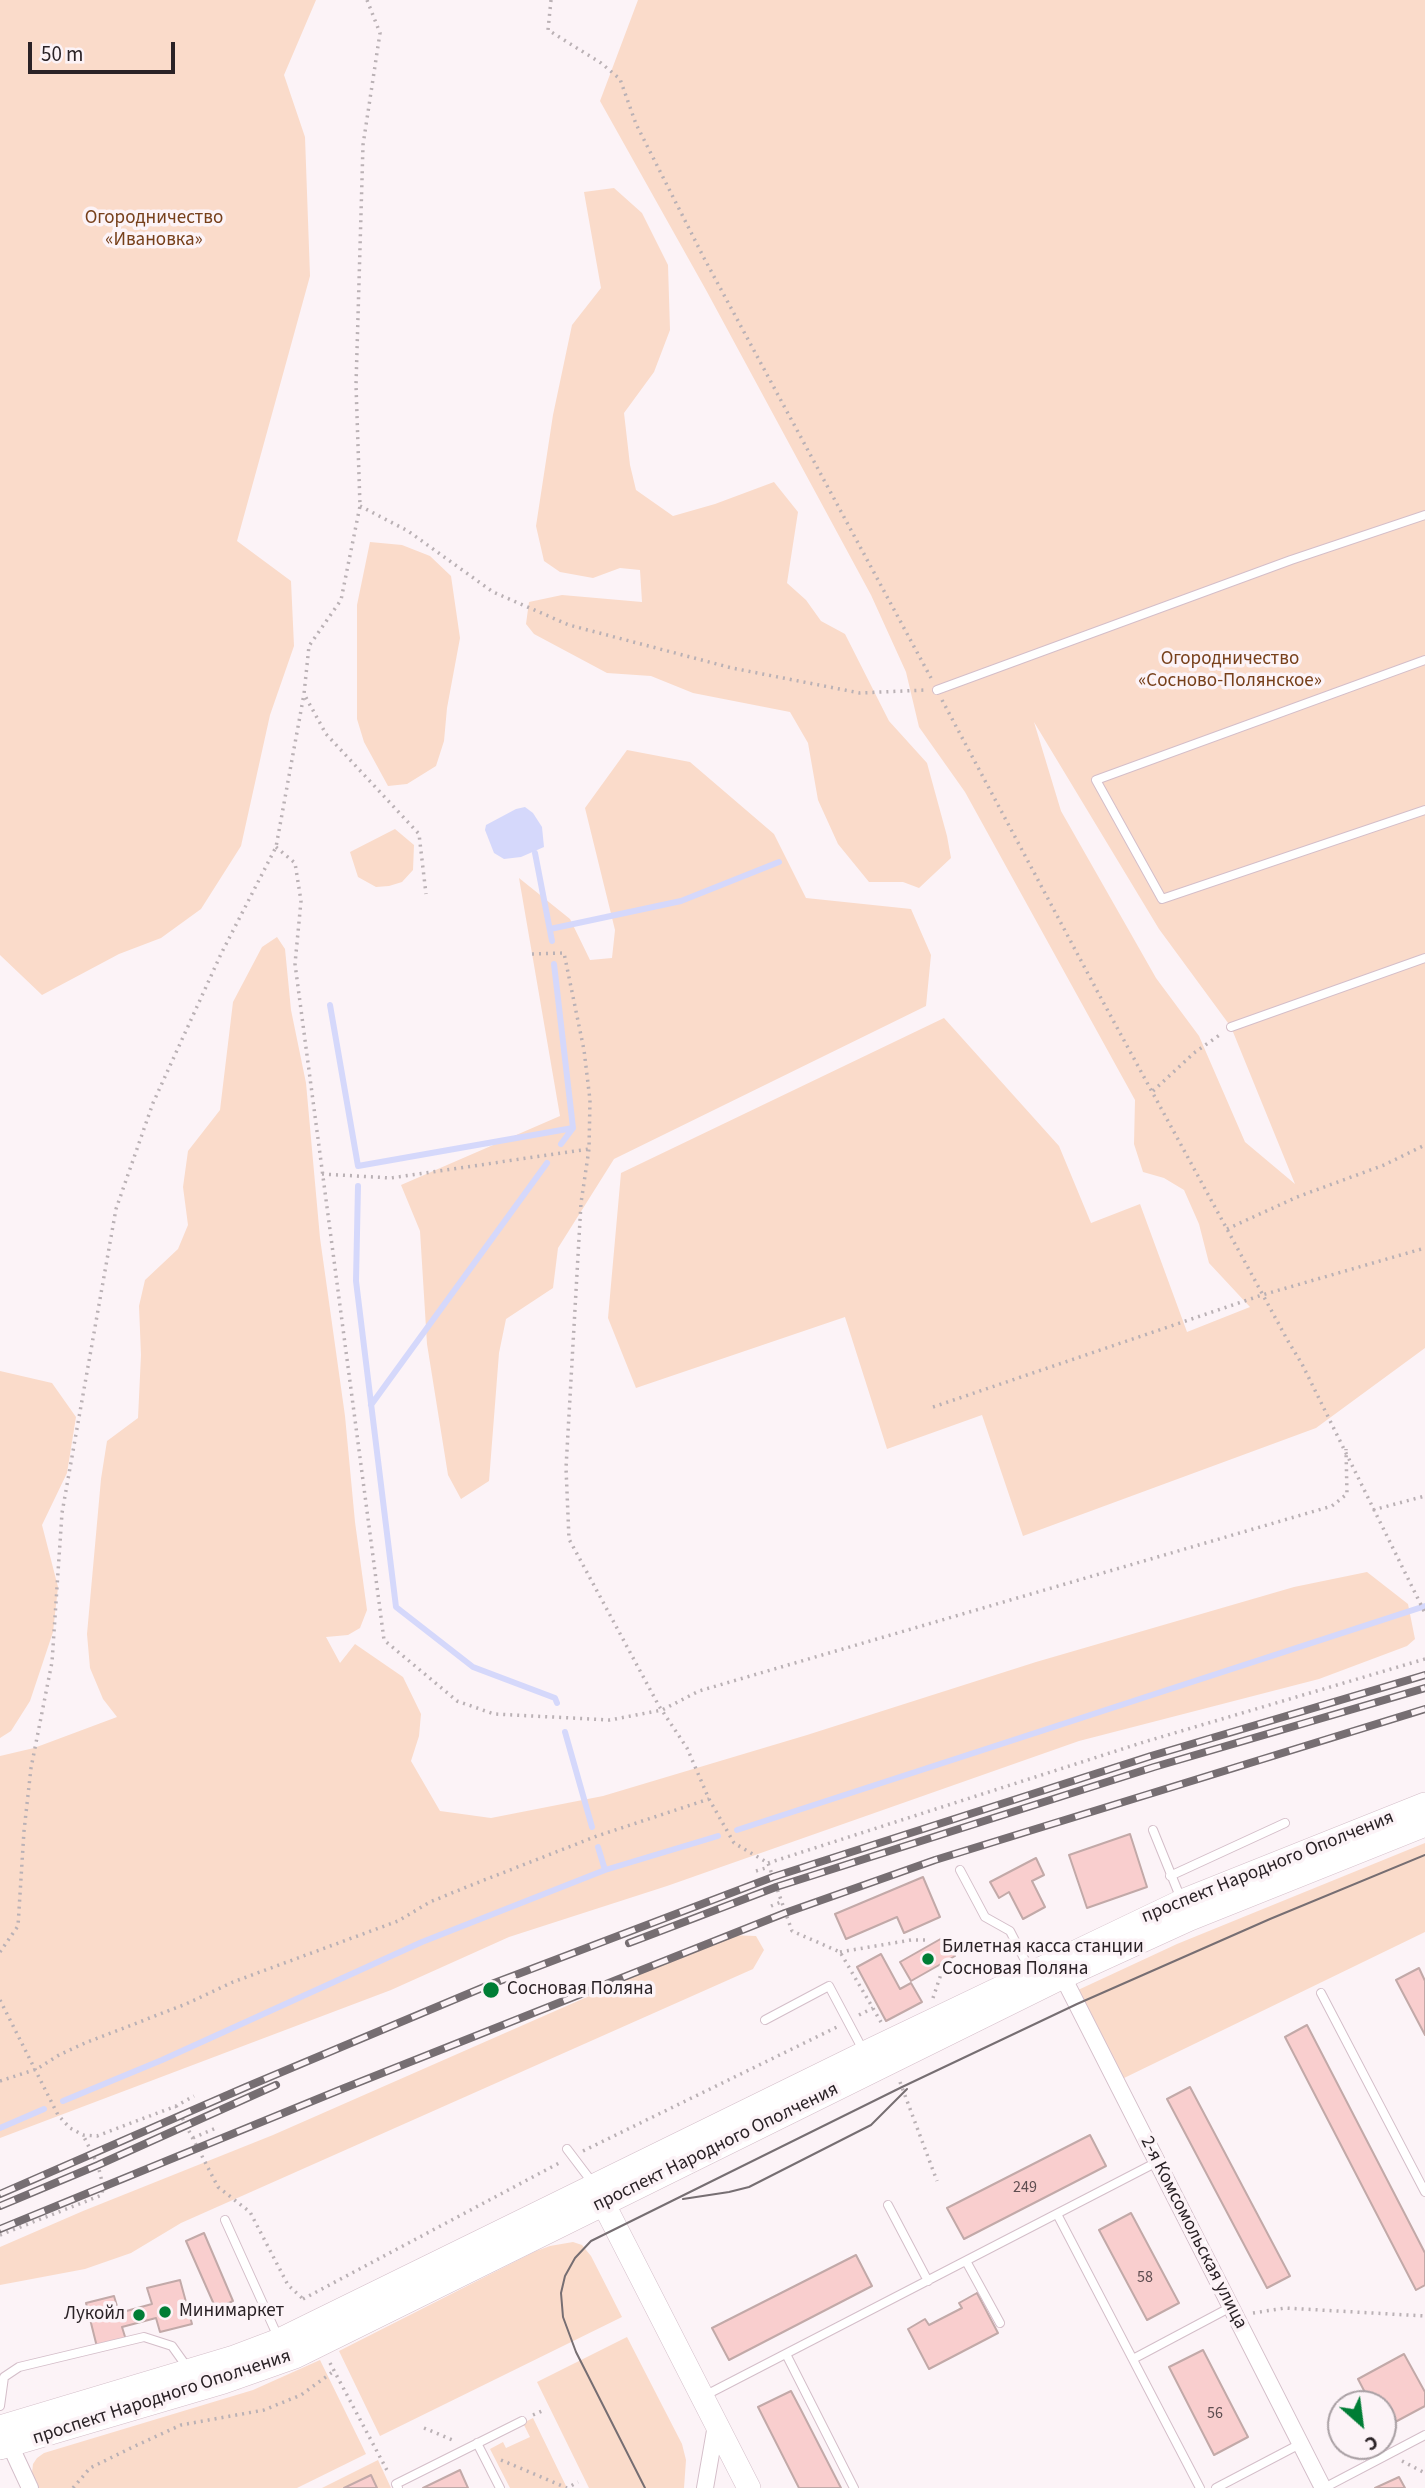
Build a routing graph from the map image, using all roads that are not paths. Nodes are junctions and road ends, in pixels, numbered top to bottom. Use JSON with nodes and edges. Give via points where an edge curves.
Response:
{"nodes":[{"id":1,"x":1425,"y":515,"type":"edge"},
{"id":2,"x":1425,"y":660,"type":"edge"},
{"id":3,"x":937,"y":690,"type":"road end"},
{"id":4,"x":1425,"y":810,"type":"edge"},
{"id":5,"x":1425,"y":958,"type":"edge"},
{"id":6,"x":1231,"y":1027,"type":"road end"},
{"id":7,"x":1425,"y":1804,"type":"edge"},
{"id":8,"x":1285,"y":1823,"type":"dead end"},
{"id":9,"x":1425,"y":1825,"type":"edge"},
{"id":10,"x":1153,"y":1830,"type":"dead end"},
{"id":11,"x":960,"y":1870,"type":"dead end"},
{"id":12,"x":1170,"y":1875,"type":"junction"},
{"id":13,"x":1186,"y":1910,"type":"junction"},
{"id":14,"x":1059,"y":1969,"type":"junction"},
{"id":15,"x":1031,"y":1972,"type":"junction"},
{"id":16,"x":1321,"y":1993,"type":"dead end"},
{"id":17,"x":765,"y":2020,"type":"dead end"},
{"id":18,"x":864,"y":2053,"type":"junction"},
{"id":19,"x":567,"y":2149,"type":"dead end"},
{"id":20,"x":1157,"y":2162,"type":"junction"},
{"id":21,"x":1425,"y":2192,"type":"edge"},
{"id":22,"x":599,"y":2194,"type":"junction"},
{"id":23,"x":888,"y":2205,"type":"dead end"},
{"id":24,"x":1057,"y":2214,"type":"junction"},
{"id":25,"x":225,"y":2220,"type":"dead end"},
{"id":26,"x":966,"y":2261,"type":"junction"},
{"id":27,"x":928,"y":2281,"type":"junction"},
{"id":28,"x":1233,"y":2311,"type":"junction"},
{"id":29,"x":1000,"y":2323,"type":"dead end"},
{"id":30,"x":279,"y":2340,"type":"junction"},
{"id":31,"x":786,"y":2354,"type":"junction"},
{"id":32,"x":1133,"y":2359,"type":"junction"},
{"id":33,"x":189,"y":2370,"type":"junction"},
{"id":34,"x":702,"y":2397,"type":"junction"},
{"id":35,"x":0,"y":2406,"type":"edge"},
{"id":36,"x":522,"y":2421,"type":"dead end"},
{"id":37,"x":716,"y":2425,"type":"junction"},
{"id":38,"x":1425,"y":2435,"type":"edge"},
{"id":39,"x":3,"y":2440,"type":"edge"},
{"id":40,"x":477,"y":2443,"type":"junction"},
{"id":41,"x":1300,"y":2444,"type":"junction"},
{"id":42,"x":396,"y":2486,"type":"edge"},
{"id":43,"x":30,"y":2488,"type":"edge"},
{"id":44,"x":500,"y":2488,"type":"edge"},
{"id":45,"x":705,"y":2488,"type":"edge"},
{"id":46,"x":748,"y":2488,"type":"edge"},
{"id":47,"x":853,"y":2488,"type":"edge"},
{"id":48,"x":1200,"y":2488,"type":"edge"},
{"id":49,"x":1216,"y":2488,"type":"edge"},
{"id":50,"x":1323,"y":2488,"type":"edge"}],
"edges":[{"from":1,"to":3,"type":"lane"},
{"from":2,"to":4,"type":"lane","via":[[1096,780],[1162,899]]},
{"from":5,"to":6,"type":"lane"},
{"from":7,"to":13,"type":"street","name":"проспект Народного Ополчения"},
{"from":8,"to":12,"type":"lane"},
{"from":9,"to":13,"type":"street","name":"проспект Народного Ополчения"},
{"from":10,"to":12,"type":"lane"},
{"from":11,"to":15,"type":"lane","via":[[985,1917],[1010,1931]]},
{"from":12,"to":13,"type":"lane"},
{"from":13,"to":14,"type":"street","name":"проспект Народного Ополчения"},
{"from":14,"to":15,"type":"street","name":"проспект Народного Ополчения"},
{"from":14,"to":20,"type":"street","name":"2-я Комсомольская улица"},
{"from":14,"to":22,"type":"street","name":"проспект Народного Ополчения"},
{"from":15,"to":18,"type":"street","name":"проспект Народного Ополчения"},
{"from":16,"to":21,"type":"lane"},
{"from":17,"to":18,"type":"lane","via":[[829,1986]]},
{"from":18,"to":22,"type":"street","name":"проспект Народного Ополчения"},
{"from":19,"to":22,"type":"lane"},
{"from":20,"to":24,"type":"lane"},
{"from":20,"to":28,"type":"street","name":"2-я Комсомольская улица"},
{"from":22,"to":30,"type":"street","name":"проспект Народного Ополчения"},
{"from":22,"to":34,"type":"street"},
{"from":22,"to":39,"type":"street","name":"проспект Народного Ополчения","via":[[321,2344],[273,2365],[139,2408]]},
{"from":23,"to":27,"type":"lane"},
{"from":24,"to":26,"type":"lane"},
{"from":24,"to":32,"type":"lane"},
{"from":25,"to":30,"type":"lane"},
{"from":26,"to":27,"type":"lane"},
{"from":26,"to":29,"type":"lane"},
{"from":27,"to":31,"type":"lane"},
{"from":28,"to":32,"type":"lane"},
{"from":28,"to":41,"type":"street","name":"2-я Комсомольская улица"},
{"from":30,"to":33,"type":"street","name":"проспект Народного Ополчения"},
{"from":31,"to":34,"type":"lane"},
{"from":31,"to":47,"type":"lane"},
{"from":32,"to":48,"type":"lane"},
{"from":33,"to":35,"type":"lane","via":[[172,2346],[144,2337],[19,2367],[4,2377]]},
{"from":33,"to":39,"type":"street","name":"проспект Народного Ополчения"},
{"from":34,"to":37,"type":"street"},
{"from":36,"to":40,"type":"lane"},
{"from":37,"to":45,"type":"street"},
{"from":37,"to":46,"type":"street"},
{"from":38,"to":50,"type":"lane"},
{"from":39,"to":43,"type":"street"},
{"from":40,"to":42,"type":"lane"},
{"from":40,"to":44,"type":"lane"},
{"from":41,"to":49,"type":"lane"},
{"from":41,"to":50,"type":"street","name":"2-я Комсомольская улица"}]}
